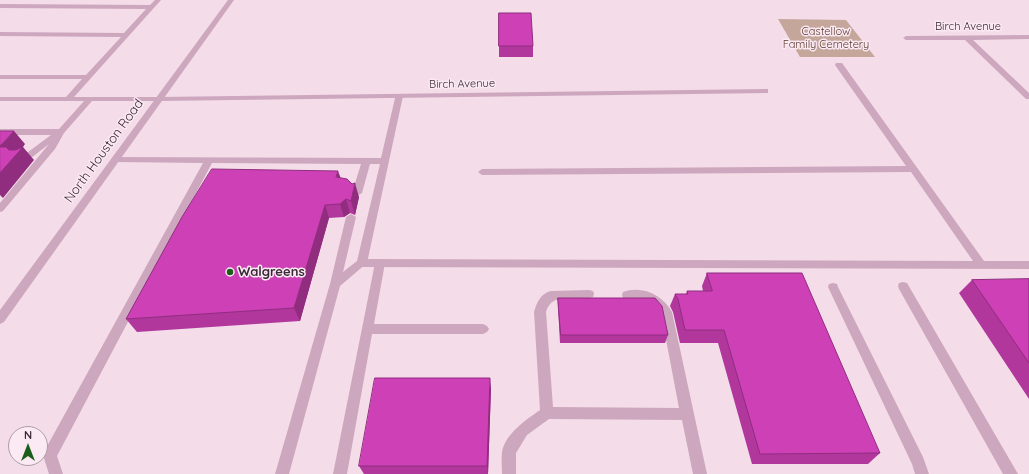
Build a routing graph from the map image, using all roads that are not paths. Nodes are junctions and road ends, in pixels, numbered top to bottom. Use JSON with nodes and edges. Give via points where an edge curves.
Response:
{"nodes":[{"id":1,"x":158,"y":0,"type":"edge"},
{"id":2,"x":231,"y":0,"type":"edge"},
{"id":3,"x":0,"y":6,"type":"edge"},
{"id":4,"x":152,"y":7,"type":"junction"},
{"id":5,"x":0,"y":34,"type":"edge"},
{"id":6,"x":126,"y":35,"type":"junction"},
{"id":7,"x":1029,"y":37,"type":"edge"},
{"id":8,"x":906,"y":38,"type":"dead end"},
{"id":9,"x":967,"y":38,"type":"junction"},
{"id":10,"x":839,"y":65,"type":"dead end"},
{"id":11,"x":0,"y":77,"type":"edge"},
{"id":12,"x":88,"y":77,"type":"junction"},
{"id":13,"x":765,"y":91,"type":"dead end"},
{"id":14,"x":399,"y":96,"type":"junction"},
{"id":15,"x":1029,"y":97,"type":"edge"},
{"id":16,"x":0,"y":99,"type":"edge"},
{"id":17,"x":68,"y":99,"type":"junction"},
{"id":18,"x":90,"y":99,"type":"junction"},
{"id":19,"x":159,"y":99,"type":"junction"},
{"id":20,"x":0,"y":132,"type":"edge"},
{"id":21,"x":61,"y":132,"type":"junction"},
{"id":22,"x":116,"y":159,"type":"junction"},
{"id":23,"x":23,"y":160,"type":"dead end"},
{"id":24,"x":209,"y":160,"type":"junction"},
{"id":25,"x":366,"y":161,"type":"junction"},
{"id":26,"x":385,"y":161,"type":"junction"},
{"id":27,"x":912,"y":169,"type":"junction"},
{"id":28,"x":482,"y":172,"type":"dead end"},
{"id":29,"x":357,"y":193,"type":"dead end"},
{"id":30,"x":0,"y":209,"type":"edge"},
{"id":31,"x":351,"y":217,"type":"edge"},
{"id":32,"x":362,"y":263,"type":"junction"},
{"id":33,"x":380,"y":263,"type":"junction"},
{"id":34,"x":981,"y":264,"type":"junction"},
{"id":35,"x":1029,"y":265,"type":"edge"},
{"id":36,"x":334,"y":284,"type":"junction"},
{"id":37,"x":903,"y":286,"type":"dead end"},
{"id":38,"x":833,"y":287,"type":"dead end"},
{"id":39,"x":589,"y":294,"type":"dead end"},
{"id":40,"x":627,"y":295,"type":"dead end"},
{"id":41,"x":0,"y":319,"type":"edge"},
{"id":42,"x":368,"y":329,"type":"junction"},
{"id":43,"x":483,"y":329,"type":"dead end"},
{"id":44,"x":547,"y":413,"type":"junction"},
{"id":45,"x":686,"y":414,"type":"junction"},
{"id":46,"x":56,"y":474,"type":"edge"},
{"id":47,"x":282,"y":474,"type":"edge"},
{"id":48,"x":340,"y":474,"type":"edge"},
{"id":49,"x":509,"y":474,"type":"edge"},
{"id":50,"x":700,"y":474,"type":"edge"},
{"id":51,"x":922,"y":474,"type":"edge"},
{"id":52,"x":1011,"y":474,"type":"edge"}],
"edges":[{"from":1,"to":4,"type":"street"},
{"from":2,"to":19,"type":"street","name":"North Houston Road"},
{"from":3,"to":4,"type":"street"},
{"from":4,"to":6,"type":"street"},
{"from":5,"to":6,"type":"street"},
{"from":6,"to":12,"type":"street"},
{"from":7,"to":9,"type":"street","name":"Birch Avenue"},
{"from":8,"to":9,"type":"street","name":"Birch Avenue"},
{"from":9,"to":15,"type":"street"},
{"from":10,"to":27,"type":"street"},
{"from":11,"to":12,"type":"street"},
{"from":12,"to":17,"type":"street"},
{"from":13,"to":14,"type":"street","name":"Birch Avenue"},
{"from":14,"to":19,"type":"street","name":"Birch Avenue"},
{"from":14,"to":26,"type":"street"},
{"from":16,"to":17,"type":"street","name":"Birch Avenue"},
{"from":17,"to":18,"type":"street","name":"Birch Avenue"},
{"from":18,"to":19,"type":"street","name":"Birch Avenue"},
{"from":18,"to":21,"type":"street"},
{"from":19,"to":22,"type":"street","name":"North Houston Road"},
{"from":20,"to":21,"type":"street"},
{"from":21,"to":23,"type":"street"},
{"from":21,"to":30,"type":"street","via":[[52,147]]},
{"from":22,"to":24,"type":"street"},
{"from":22,"to":41,"type":"street","name":"North Houston Road"},
{"from":24,"to":25,"type":"street"},
{"from":24,"to":46,"type":"street","via":[[50,455]]},
{"from":25,"to":26,"type":"street"},
{"from":25,"to":29,"type":"street"},
{"from":26,"to":32,"type":"street"},
{"from":27,"to":28,"type":"street"},
{"from":27,"to":34,"type":"street"},
{"from":31,"to":36,"type":"street"},
{"from":32,"to":33,"type":"street"},
{"from":32,"to":36,"type":"street"},
{"from":33,"to":34,"type":"street"},
{"from":33,"to":42,"type":"street"},
{"from":34,"to":35,"type":"street"},
{"from":36,"to":47,"type":"street"},
{"from":37,"to":52,"type":"street"},
{"from":38,"to":51,"type":"street"},
{"from":39,"to":44,"type":"street","via":[[551,295],[543,302],[540,312]]},
{"from":40,"to":45,"type":"street","via":[[649,296],[661,304],[666,312]]},
{"from":42,"to":43,"type":"street"},
{"from":42,"to":48,"type":"street"},
{"from":44,"to":45,"type":"street"},
{"from":44,"to":49,"type":"street","via":[[522,431],[517,438],[509,451]]},
{"from":45,"to":50,"type":"street"}]}
